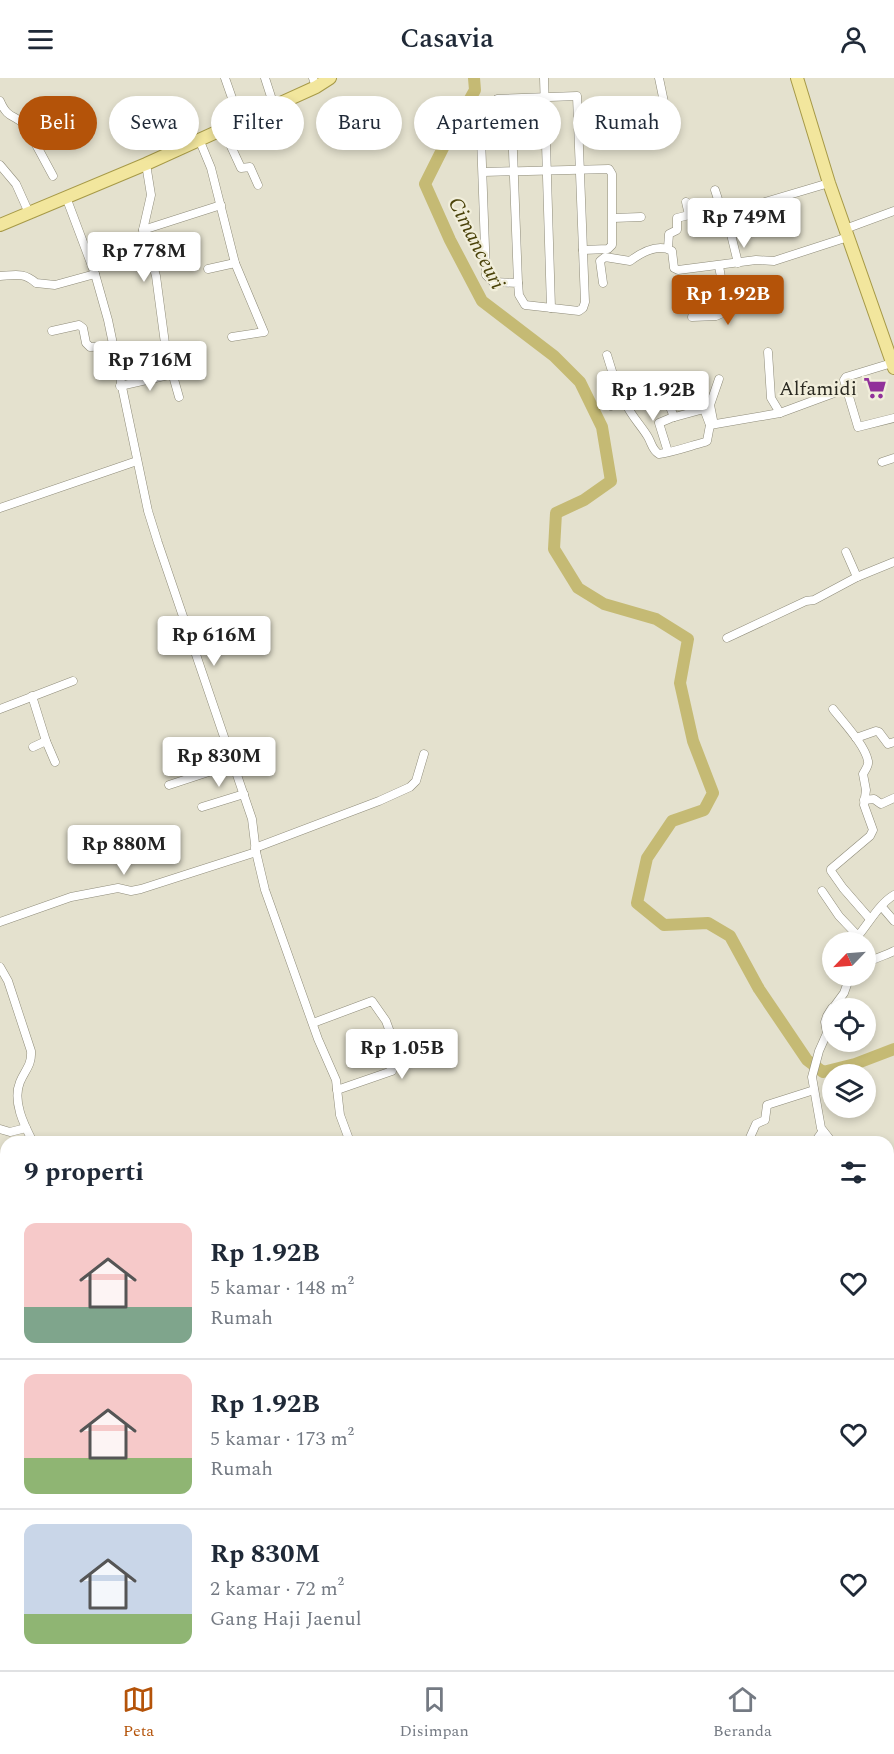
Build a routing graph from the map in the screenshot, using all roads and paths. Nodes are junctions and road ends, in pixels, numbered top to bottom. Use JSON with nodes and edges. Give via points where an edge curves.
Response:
{"nodes":[{"id":1,"x":225,"y":78,"type":"edge"},
{"id":2,"x":266,"y":78,"type":"edge"},
{"id":3,"x":330,"y":78,"type":"edge"},
{"id":4,"x":544,"y":78,"type":"edge"},
{"id":5,"x":659,"y":78,"type":"edge"},
{"id":6,"x":797,"y":78,"type":"edge"},
{"id":7,"x":314,"y":82,"type":"edge"},
{"id":8,"x":231,"y":96,"type":"edge"},
{"id":9,"x":271,"y":96,"type":"edge"},
{"id":10,"x":291,"y":96,"type":"edge"},
{"id":11,"x":544,"y":96,"type":"edge"},
{"id":12,"x":662,"y":96,"type":"edge"},
{"id":13,"x":561,"y":97,"type":"edge"},
{"id":14,"x":0,"y":101,"type":"edge"},
{"id":15,"x":211,"y":134,"type":"edge"},
{"id":16,"x":199,"y":139,"type":"joint"},
{"id":17,"x":176,"y":150,"type":"edge"},
{"id":18,"x":232,"y":150,"type":"edge"},
{"id":19,"x":482,"y":150,"type":"edge"},
{"id":20,"x":513,"y":150,"type":"edge"},
{"id":21,"x":545,"y":150,"type":"edge"},
{"id":22,"x":146,"y":164,"type":"junction"},
{"id":23,"x":0,"y":165,"type":"edge"},
{"id":24,"x":579,"y":169,"type":"junction"},
{"id":25,"x":546,"y":170,"type":"junction"},
{"id":26,"x":514,"y":171,"type":"junction"},
{"id":27,"x":483,"y":172,"type":"junction"},
{"id":28,"x":53,"y":176,"type":"dead end"},
{"id":29,"x":829,"y":183,"type":"junction"},
{"id":30,"x":258,"y":185,"type":"dead end"},
{"id":31,"x":715,"y":190,"type":"dead end"},
{"id":32,"x":66,"y":198,"type":"junction"},
{"id":33,"x":686,"y":202,"type":"dead end"},
{"id":34,"x":221,"y":205,"type":"junction"},
{"id":35,"x":721,"y":208,"type":"junction"},
{"id":36,"x":894,"y":211,"type":"edge"},
{"id":37,"x":28,"y":213,"type":"junction"},
{"id":38,"x":689,"y":215,"type":"junction"},
{"id":39,"x":641,"y":217,"type":"dead end"},
{"id":40,"x":613,"y":218,"type":"junction"},
{"id":41,"x":725,"y":218,"type":"junction"},
{"id":42,"x":0,"y":225,"type":"edge"},
{"id":43,"x":702,"y":229,"type":"dead end"},
{"id":44,"x":143,"y":230,"type":"junction"},
{"id":45,"x":846,"y":233,"type":"junction"},
{"id":46,"x":668,"y":248,"type":"junction"},
{"id":47,"x":583,"y":250,"type":"junction"},
{"id":48,"x":235,"y":263,"type":"junction"},
{"id":49,"x":738,"y":263,"type":"junction"},
{"id":50,"x":719,"y":266,"type":"junction"},
{"id":51,"x":208,"y":269,"type":"dead end"},
{"id":52,"x":95,"y":274,"type":"junction"},
{"id":53,"x":0,"y":276,"type":"edge"},
{"id":54,"x":518,"y":283,"type":"junction"},
{"id":55,"x":603,"y":283,"type":"dead end"},
{"id":56,"x":551,"y":308,"type":"junction"},
{"id":57,"x":692,"y":317,"type":"dead end"},
{"id":58,"x":52,"y":331,"type":"dead end"},
{"id":59,"x":232,"y":337,"type":"dead end"},
{"id":60,"x":113,"y":346,"type":"junction"},
{"id":61,"x":768,"y":352,"type":"dead end"},
{"id":62,"x":607,"y":354,"type":"dead end"},
{"id":63,"x":893,"y":366,"type":"edge"},
{"id":64,"x":173,"y":374,"type":"junction"},
{"id":65,"x":719,"y":380,"type":"dead end"},
{"id":66,"x":120,"y":386,"type":"junction"},
{"id":67,"x":845,"y":389,"type":"junction"},
{"id":68,"x":179,"y":397,"type":"dead end"},
{"id":69,"x":625,"y":402,"type":"junction"},
{"id":70,"x":611,"y":406,"type":"dead end"},
{"id":71,"x":780,"y":413,"type":"junction"},
{"id":72,"x":674,"y":417,"type":"junction"},
{"id":73,"x":894,"y":418,"type":"edge"},
{"id":74,"x":713,"y":424,"type":"junction"},
{"id":75,"x":668,"y":452,"type":"junction"},
{"id":76,"x":894,"y":458,"type":"edge"},
{"id":77,"x":137,"y":461,"type":"junction"},
{"id":78,"x":882,"y":462,"type":"dead end"},
{"id":79,"x":0,"y":508,"type":"edge"},
{"id":80,"x":846,"y":552,"type":"dead end"},
{"id":81,"x":894,"y":562,"type":"edge"},
{"id":82,"x":857,"y":577,"type":"junction"},
{"id":83,"x":727,"y":638,"type":"dead end"},
{"id":84,"x":73,"y":681,"type":"dead end"},
{"id":85,"x":33,"y":696,"type":"junction"},
{"id":86,"x":0,"y":709,"type":"edge"},
{"id":87,"x":833,"y":710,"type":"dead end"},
{"id":88,"x":856,"y":738,"type":"junction"},
{"id":89,"x":46,"y":741,"type":"junction"},
{"id":90,"x":894,"y":742,"type":"edge"},
{"id":91,"x":33,"y":747,"type":"dead end"},
{"id":92,"x":424,"y":754,"type":"dead end"},
{"id":93,"x":55,"y":762,"type":"dead end"},
{"id":94,"x":233,"y":764,"type":"junction"},
{"id":95,"x":169,"y":785,"type":"dead end"},
{"id":96,"x":244,"y":794,"type":"junction"},
{"id":97,"x":894,"y":798,"type":"edge"},
{"id":98,"x":864,"y":800,"type":"junction"},
{"id":99,"x":202,"y":807,"type":"dead end"},
{"id":100,"x":256,"y":850,"type":"junction"},
{"id":101,"x":822,"y":891,"type":"dead end"},
{"id":102,"x":894,"y":895,"type":"edge"},
{"id":103,"x":882,"y":907,"type":"junction"},
{"id":104,"x":870,"y":919,"type":"junction"},
{"id":105,"x":894,"y":921,"type":"edge"},
{"id":106,"x":0,"y":922,"type":"edge"},
{"id":107,"x":854,"y":932,"type":"edge"},
{"id":108,"x":864,"y":932,"type":"edge"},
{"id":109,"x":894,"y":951,"type":"edge"},
{"id":110,"x":876,"y":960,"type":"edge"},
{"id":111,"x":0,"y":968,"type":"edge"},
{"id":112,"x":313,"y":1023,"type":"junction"},
{"id":113,"x":822,"y":1046,"type":"edge"},
{"id":114,"x":337,"y":1090,"type":"junction"},
{"id":115,"x":814,"y":1090,"type":"junction"},
{"id":116,"x":26,"y":1128,"type":"junction"},
{"id":117,"x":0,"y":1129,"type":"edge"},
{"id":118,"x":822,"y":1131,"type":"junction"},
{"id":119,"x":30,"y":1136,"type":"edge"},
{"id":120,"x":348,"y":1136,"type":"edge"},
{"id":121,"x":751,"y":1136,"type":"edge"},
{"id":122,"x":819,"y":1136,"type":"edge"},
{"id":123,"x":827,"y":1136,"type":"edge"}],
"edges":[{"from":1,"to":8,"type":"street"},
{"from":2,"to":9,"type":"street"},
{"from":3,"to":7,"type":"main road"},
{"from":4,"to":11,"type":"street"},
{"from":5,"to":12,"type":"street"},
{"from":6,"to":29,"type":"main road"},
{"from":7,"to":10,"type":"main road"},
{"from":13,"to":24,"type":"street","via":[[577,96]]},
{"from":14,"to":28,"type":"street","via":[[8,114],[26,126]]},
{"from":15,"to":16,"type":"main road"},
{"from":16,"to":34,"type":"street"},
{"from":17,"to":22,"type":"main road"},
{"from":18,"to":30,"type":"street","via":[[240,168],[250,167]]},
{"from":19,"to":27,"type":"street"},
{"from":20,"to":26,"type":"street"},
{"from":21,"to":25,"type":"street"},
{"from":22,"to":32,"type":"main road"},
{"from":22,"to":44,"type":"street","via":[[151,195]]},
{"from":23,"to":37,"type":"street","via":[[16,184]]},
{"from":24,"to":25,"type":"street"},
{"from":24,"to":40,"type":"street","via":[[609,169]]},
{"from":24,"to":47,"type":"street"},
{"from":25,"to":26,"type":"street"},
{"from":25,"to":56,"type":"street"},
{"from":26,"to":27,"type":"street"},
{"from":26,"to":54,"type":"street"},
{"from":27,"to":54,"type":"street","via":[[486,275],[493,282]]},
{"from":29,"to":41,"type":"street"},
{"from":29,"to":45,"type":"main road"},
{"from":31,"to":35,"type":"street"},
{"from":32,"to":37,"type":"main road"},
{"from":32,"to":52,"type":"street"},
{"from":33,"to":38,"type":"street"},
{"from":34,"to":44,"type":"street"},
{"from":34,"to":48,"type":"street"},
{"from":35,"to":38,"type":"street"},
{"from":35,"to":41,"type":"street"},
{"from":36,"to":45,"type":"street"},
{"from":37,"to":42,"type":"main road"},
{"from":38,"to":46,"type":"street","via":[[677,218],[677,230],[669,234]]},
{"from":39,"to":40,"type":"street"},
{"from":40,"to":47,"type":"street","via":[[612,245],[608,249]]},
{"from":41,"to":43,"type":"street","via":[[722,223]]},
{"from":41,"to":49,"type":"street"},
{"from":44,"to":64,"type":"street","via":[[156,276]]},
{"from":45,"to":49,"type":"street","via":[[783,259]]},
{"from":45,"to":63,"type":"main road"},
{"from":46,"to":50,"type":"street","via":[[672,250],[676,269]]},
{"from":46,"to":55,"type":"street","via":[[644,250],[630,261],[603,257]]},
{"from":47,"to":56,"type":"street","via":[[583,308]]},
{"from":48,"to":51,"type":"street"},
{"from":48,"to":59,"type":"street","via":[[264,332]]},
{"from":49,"to":50,"type":"street"},
{"from":50,"to":57,"type":"street","via":[[727,311],[716,316]]},
{"from":52,"to":53,"type":"street","via":[[55,285],[36,283],[24,275]]},
{"from":52,"to":60,"type":"street"},
{"from":54,"to":56,"type":"street","via":[[525,305]]},
{"from":58,"to":60,"type":"street","via":[[81,326],[90,347]]},
{"from":60,"to":66,"type":"street"},
{"from":61,"to":71,"type":"street","via":[[771,398]]},
{"from":62,"to":69,"type":"street"},
{"from":63,"to":67,"type":"street","via":[[846,377]]},
{"from":64,"to":66,"type":"street"},
{"from":64,"to":68,"type":"street"},
{"from":65,"to":74,"type":"street","via":[[710,405]]},
{"from":66,"to":77,"type":"street"},
{"from":67,"to":71,"type":"street"},
{"from":67,"to":73,"type":"street","via":[[858,427]]},
{"from":69,"to":70,"type":"street"},
{"from":69,"to":72,"type":"street","via":[[662,393]]},
{"from":69,"to":75,"type":"street","via":[[654,451]]},
{"from":71,"to":74,"type":"street"},
{"from":72,"to":74,"type":"street","via":[[702,408]]},
{"from":72,"to":75,"type":"street","via":[[659,423]]},
{"from":74,"to":75,"type":"street","via":[[707,441]]},
{"from":76,"to":78,"type":"street"},
{"from":77,"to":79,"type":"street"},
{"from":77,"to":94,"type":"street","via":[[158,543]]},
{"from":80,"to":82,"type":"street"},
{"from":81,"to":82,"type":"street"},
{"from":82,"to":83,"type":"street"},
{"from":84,"to":85,"type":"street"},
{"from":85,"to":86,"type":"street"},
{"from":85,"to":89,"type":"street"},
{"from":87,"to":88,"type":"street"},
{"from":88,"to":90,"type":"street","via":[[876,731],[888,744]]},
{"from":88,"to":98,"type":"street","via":[[869,763],[863,774]]},
{"from":89,"to":91,"type":"street"},
{"from":89,"to":93,"type":"street"},
{"from":92,"to":100,"type":"street","via":[[416,781],[410,787]]},
{"from":94,"to":95,"type":"street"},
{"from":94,"to":96,"type":"street"},
{"from":96,"to":99,"type":"street"},
{"from":96,"to":100,"type":"street"},
{"from":97,"to":98,"type":"street","via":[[881,804],[874,799]]},
{"from":98,"to":104,"type":"street","via":[[873,832],[831,870]]},
{"from":100,"to":106,"type":"street","via":[[135,890],[118,888],[64,899]]},
{"from":100,"to":112,"type":"street","via":[[273,914]]},
{"from":101,"to":107,"type":"street"},
{"from":102,"to":103,"type":"street"},
{"from":103,"to":104,"type":"street"},
{"from":103,"to":105,"type":"street"},
{"from":104,"to":108,"type":"street"},
{"from":109,"to":110,"type":"street"},
{"from":111,"to":116,"type":"street","via":[[31,1051],[31,1062],[18,1092]]},
{"from":112,"to":114,"type":"street"},
{"from":112,"to":114,"type":"street","via":[[372,1002],[388,1026],[390,1032],[380,1040],[392,1071]]},
{"from":113,"to":115,"type":"street","via":[[813,1073]]},
{"from":114,"to":120,"type":"street"},
{"from":115,"to":118,"type":"street"},
{"from":115,"to":121,"type":"street","via":[[767,1105],[765,1120],[755,1126]]},
{"from":116,"to":117,"type":"street","via":[[10,1132]]},
{"from":116,"to":119,"type":"street"},
{"from":118,"to":122,"type":"street"},
{"from":118,"to":123,"type":"street"}]}
